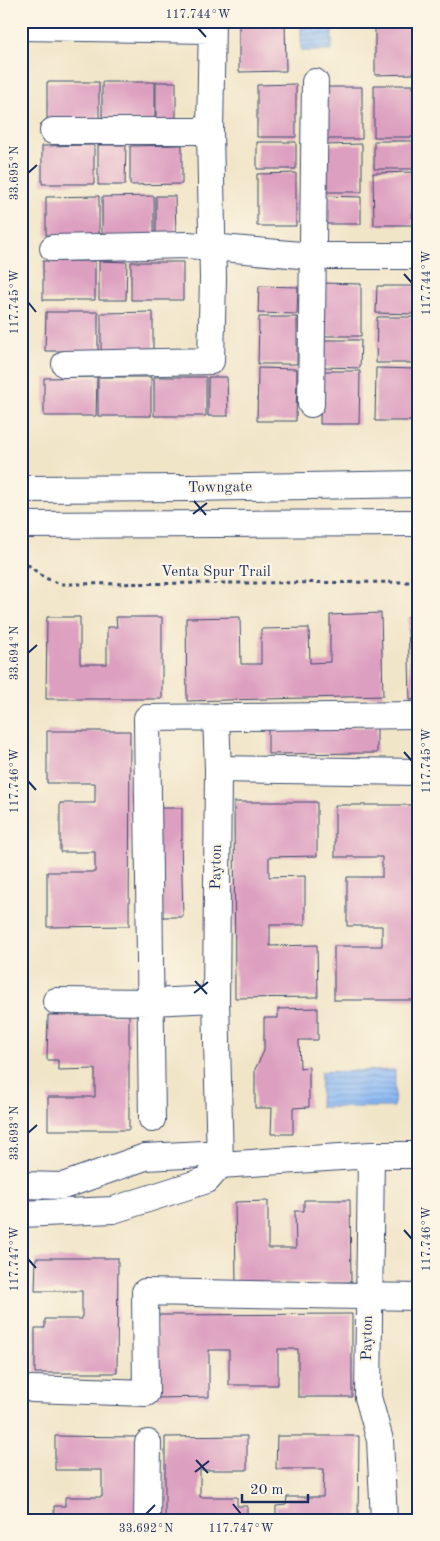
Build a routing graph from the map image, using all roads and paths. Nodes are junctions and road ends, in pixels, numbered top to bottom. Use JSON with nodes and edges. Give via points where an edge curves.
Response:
{"nodes":[{"id":1,"x":212,"y":26,"type":"edge"},
{"id":2,"x":21,"y":28,"type":"edge"},
{"id":3,"x":315,"y":82,"type":"dead end"},
{"id":4,"x":53,"y":131,"type":"dead end"},
{"id":5,"x":210,"y":131,"type":"junction"},
{"id":6,"x":212,"y":247,"type":"junction"},
{"id":7,"x":53,"y":248,"type":"dead end"},
{"id":8,"x":312,"y":256,"type":"junction"},
{"id":9,"x":419,"y":256,"type":"edge"},
{"id":10,"x":65,"y":364,"type":"dead end"},
{"id":11,"x":311,"y":404,"type":"dead end"},
{"id":12,"x":419,"y":484,"type":"edge"},
{"id":13,"x":21,"y":489,"type":"edge"},
{"id":14,"x":419,"y":523,"type":"edge"},
{"id":15,"x":21,"y":525,"type":"edge"},
{"id":16,"x":21,"y":559,"type":"edge"},
{"id":17,"x":419,"y":582,"type":"edge"},
{"id":18,"x":419,"y":715,"type":"edge"},
{"id":19,"x":216,"y":717,"type":"junction"},
{"id":20,"x":218,"y":769,"type":"junction"},
{"id":21,"x":419,"y":772,"type":"edge"},
{"id":22,"x":216,"y":1000,"type":"junction"},
{"id":23,"x":56,"y":1002,"type":"dead end"},
{"id":24,"x":150,"y":1002,"type":"junction"},
{"id":25,"x":152,"y":1119,"type":"dead end"},
{"id":26,"x":371,"y":1155,"type":"junction"},
{"id":27,"x":419,"y":1155,"type":"edge"},
{"id":28,"x":220,"y":1165,"type":"junction"},
{"id":29,"x":21,"y":1185,"type":"edge"},
{"id":30,"x":21,"y":1214,"type":"edge"},
{"id":31,"x":369,"y":1297,"type":"junction"},
{"id":32,"x":419,"y":1298,"type":"edge"},
{"id":33,"x":32,"y":1389,"type":"dead end"},
{"id":34,"x":148,"y":1443,"type":"dead end"},
{"id":35,"x":147,"y":1520,"type":"edge"},
{"id":36,"x":384,"y":1520,"type":"edge"}],
"edges":[{"from":1,"to":2,"type":"street"},
{"from":1,"to":5,"type":"street"},
{"from":3,"to":8,"type":"street"},
{"from":4,"to":5,"type":"street"},
{"from":5,"to":6,"type":"street"},
{"from":6,"to":7,"type":"street"},
{"from":6,"to":8,"type":"street"},
{"from":6,"to":10,"type":"street","via":[[211,361]]},
{"from":8,"to":9,"type":"street"},
{"from":8,"to":11,"type":"street"},
{"from":12,"to":13,"type":"street","name":"Towngate"},
{"from":14,"to":15,"type":"street"},
{"from":16,"to":17,"type":"path","name":"Venta Spur Trail","via":[[43,577],[60,584]]},
{"from":18,"to":19,"type":"street"},
{"from":19,"to":20,"type":"street","name":"Payton"},
{"from":19,"to":24,"type":"street","via":[[147,718]]},
{"from":20,"to":21,"type":"street"},
{"from":20,"to":22,"type":"street","name":"Payton"},
{"from":22,"to":24,"type":"street"},
{"from":22,"to":28,"type":"street","name":"Payton"},
{"from":23,"to":24,"type":"street"},
{"from":24,"to":25,"type":"street"},
{"from":26,"to":27,"type":"street"},
{"from":26,"to":28,"type":"street"},
{"from":26,"to":31,"type":"street","name":"Payton"},
{"from":28,"to":29,"type":"street","via":[[204,1154],[145,1157],[63,1186]]},
{"from":28,"to":30,"type":"street","via":[[207,1180],[114,1210]]},
{"from":31,"to":32,"type":"street"},
{"from":31,"to":33,"type":"street","via":[[145,1292],[146,1394]]},
{"from":31,"to":36,"type":"street","name":"Payton","via":[[368,1397],[380,1440]]},
{"from":34,"to":35,"type":"street"}]}
